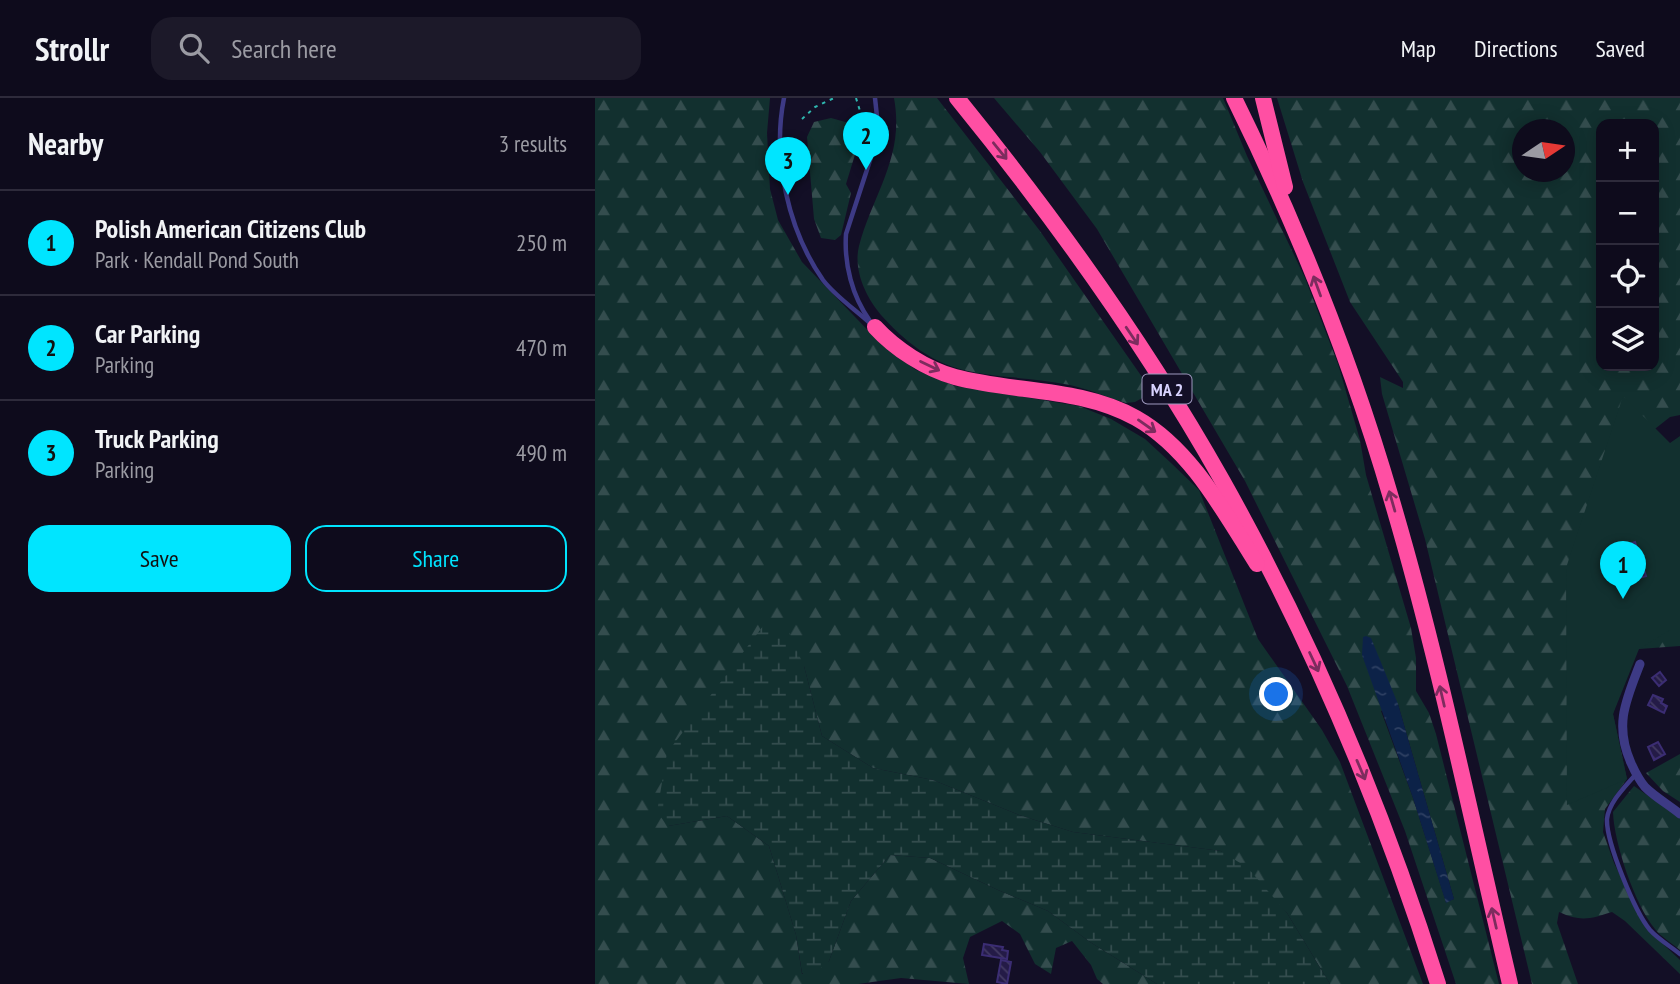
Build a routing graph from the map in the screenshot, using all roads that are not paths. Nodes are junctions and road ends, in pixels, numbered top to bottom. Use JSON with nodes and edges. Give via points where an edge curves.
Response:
{"nodes":[{"id":1,"x":784,"y":98,"type":"edge"},
{"id":2,"x":875,"y":98,"type":"edge"},
{"id":3,"x":957,"y":98,"type":"edge"},
{"id":4,"x":1234,"y":98,"type":"edge"},
{"id":5,"x":1263,"y":98,"type":"edge"},
{"id":6,"x":1297,"y":232,"type":"junction"},
{"id":7,"x":875,"y":327,"type":"junction"},
{"id":8,"x":1304,"y":639,"type":"junction"},
{"id":9,"x":1640,"y":664,"type":"dead end"},
{"id":10,"x":1636,"y":774,"type":"junction"},
{"id":11,"x":1680,"y":814,"type":"edge"},
{"id":12,"x":1680,"y":954,"type":"edge"},
{"id":13,"x":1438,"y":984,"type":"edge"},
{"id":14,"x":1510,"y":984,"type":"edge"}],
"edges":[{"from":1,"to":7,"type":"lane","via":[[781,163],[794,220],[824,281]]},
{"from":2,"to":7,"type":"lane","via":[[877,139],[845,250],[854,289]]},
{"from":3,"to":8,"type":"highway","number":"MA 2","one_way":true,"via":[[1045,210],[1167,389],[1249,530]]},
{"from":4,"to":6,"type":"highway"},
{"from":5,"to":6,"type":"highway"},
{"from":14,"to":6,"type":"highway","one_way":true,"via":[[1396,514],[1368,422]]},
{"from":7,"to":8,"type":"highway","one_way":true,"via":[[915,359],[954,377],[1091,400],[1155,430],[1189,463]]},
{"from":8,"to":13,"type":"highway","number":"MA 2","one_way":true,"via":[[1392,845]]},
{"from":9,"to":10,"type":"street","via":[[1622,724],[1624,747]]},
{"from":10,"to":11,"type":"street"},
{"from":10,"to":12,"type":"lane","via":[[1611,805],[1608,831],[1639,913],[1651,932]]}]}
